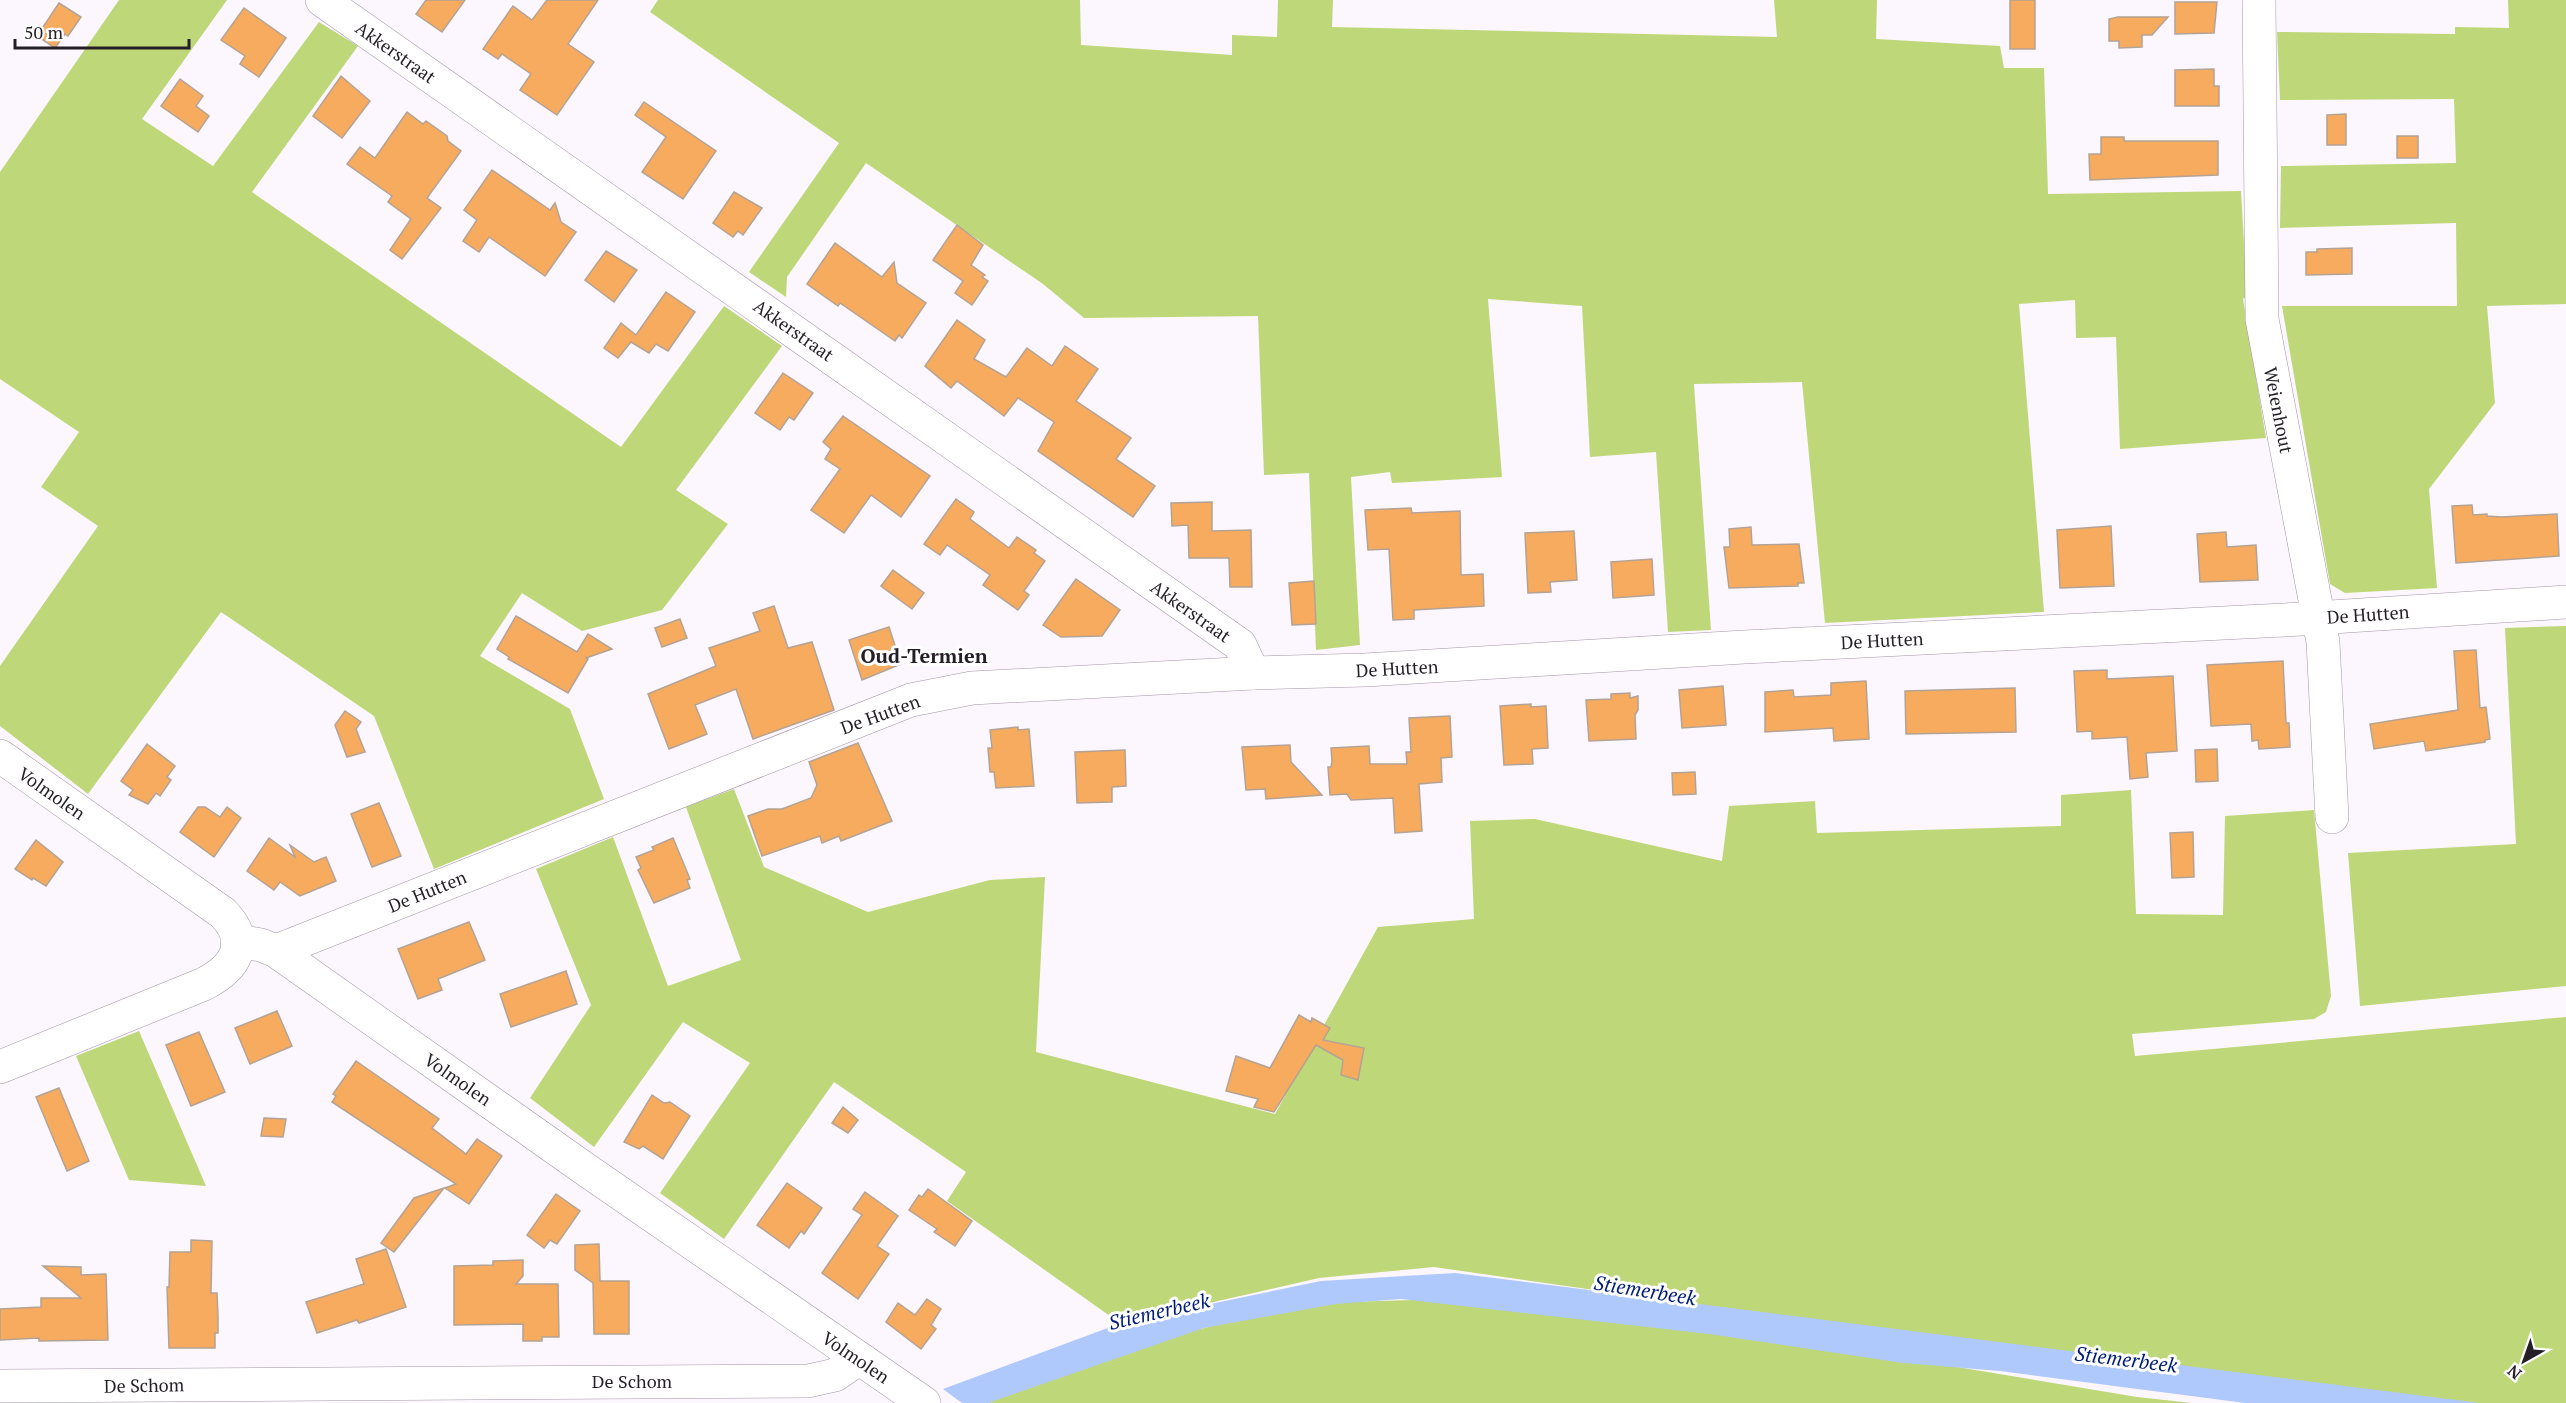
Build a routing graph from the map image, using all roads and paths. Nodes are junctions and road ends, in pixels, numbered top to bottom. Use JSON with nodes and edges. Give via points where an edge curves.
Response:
{"nodes":[{"id":1,"x":322,"y":0,"type":"edge"},
{"id":2,"x":2259,"y":0,"type":"edge"},
{"id":3,"x":2566,"y":602,"type":"edge"},
{"id":4,"x":2318,"y":618,"type":"junction"},
{"id":5,"x":1253,"y":673,"type":"junction"},
{"id":6,"x":0,"y":756,"type":"edge"},
{"id":7,"x":2332,"y":817,"type":"dead end"},
{"id":8,"x":237,"y":941,"type":"junction"},
{"id":9,"x":276,"y":951,"type":"junction"},
{"id":10,"x":0,"y":1066,"type":"edge"},
{"id":11,"x":858,"y":1359,"type":"junction"},
{"id":12,"x":0,"y":1386,"type":"edge"},
{"id":13,"x":400,"y":1393,"type":"edge"},
{"id":14,"x":69,"y":1394,"type":"edge"},
{"id":15,"x":924,"y":1403,"type":"edge"}],
"edges":[{"from":1,"to":5,"type":"street","name":"Akkerstraat","via":[[1240,645]]},
{"from":2,"to":4,"type":"street","name":"Weienhout","via":[[2262,319]]},
{"from":3,"to":4,"type":"street","name":"De Hutten"},
{"from":4,"to":5,"type":"street","name":"De Hutten"},
{"from":4,"to":7,"type":"street","name":"Weienhout","via":[[2323,642]]},
{"from":5,"to":9,"type":"street","name":"De Hutten","via":[[972,688],[911,700]]},
{"from":6,"to":8,"type":"street","name":"Volmolen","via":[[223,913]]},
{"from":8,"to":9,"type":"street","name":"Volmolen"},
{"from":8,"to":10,"type":"street","via":[[236,958],[218,977]]},
{"from":9,"to":11,"type":"street","name":"Volmolen"},
{"from":11,"to":13,"type":"street","name":"De Schom","via":[[835,1374],[808,1381]]},
{"from":11,"to":15,"type":"street","name":"Volmolen"},
{"from":12,"to":14,"type":"street","name":"De Schom"},
{"from":13,"to":14,"type":"street","name":"De Schom"}]}
